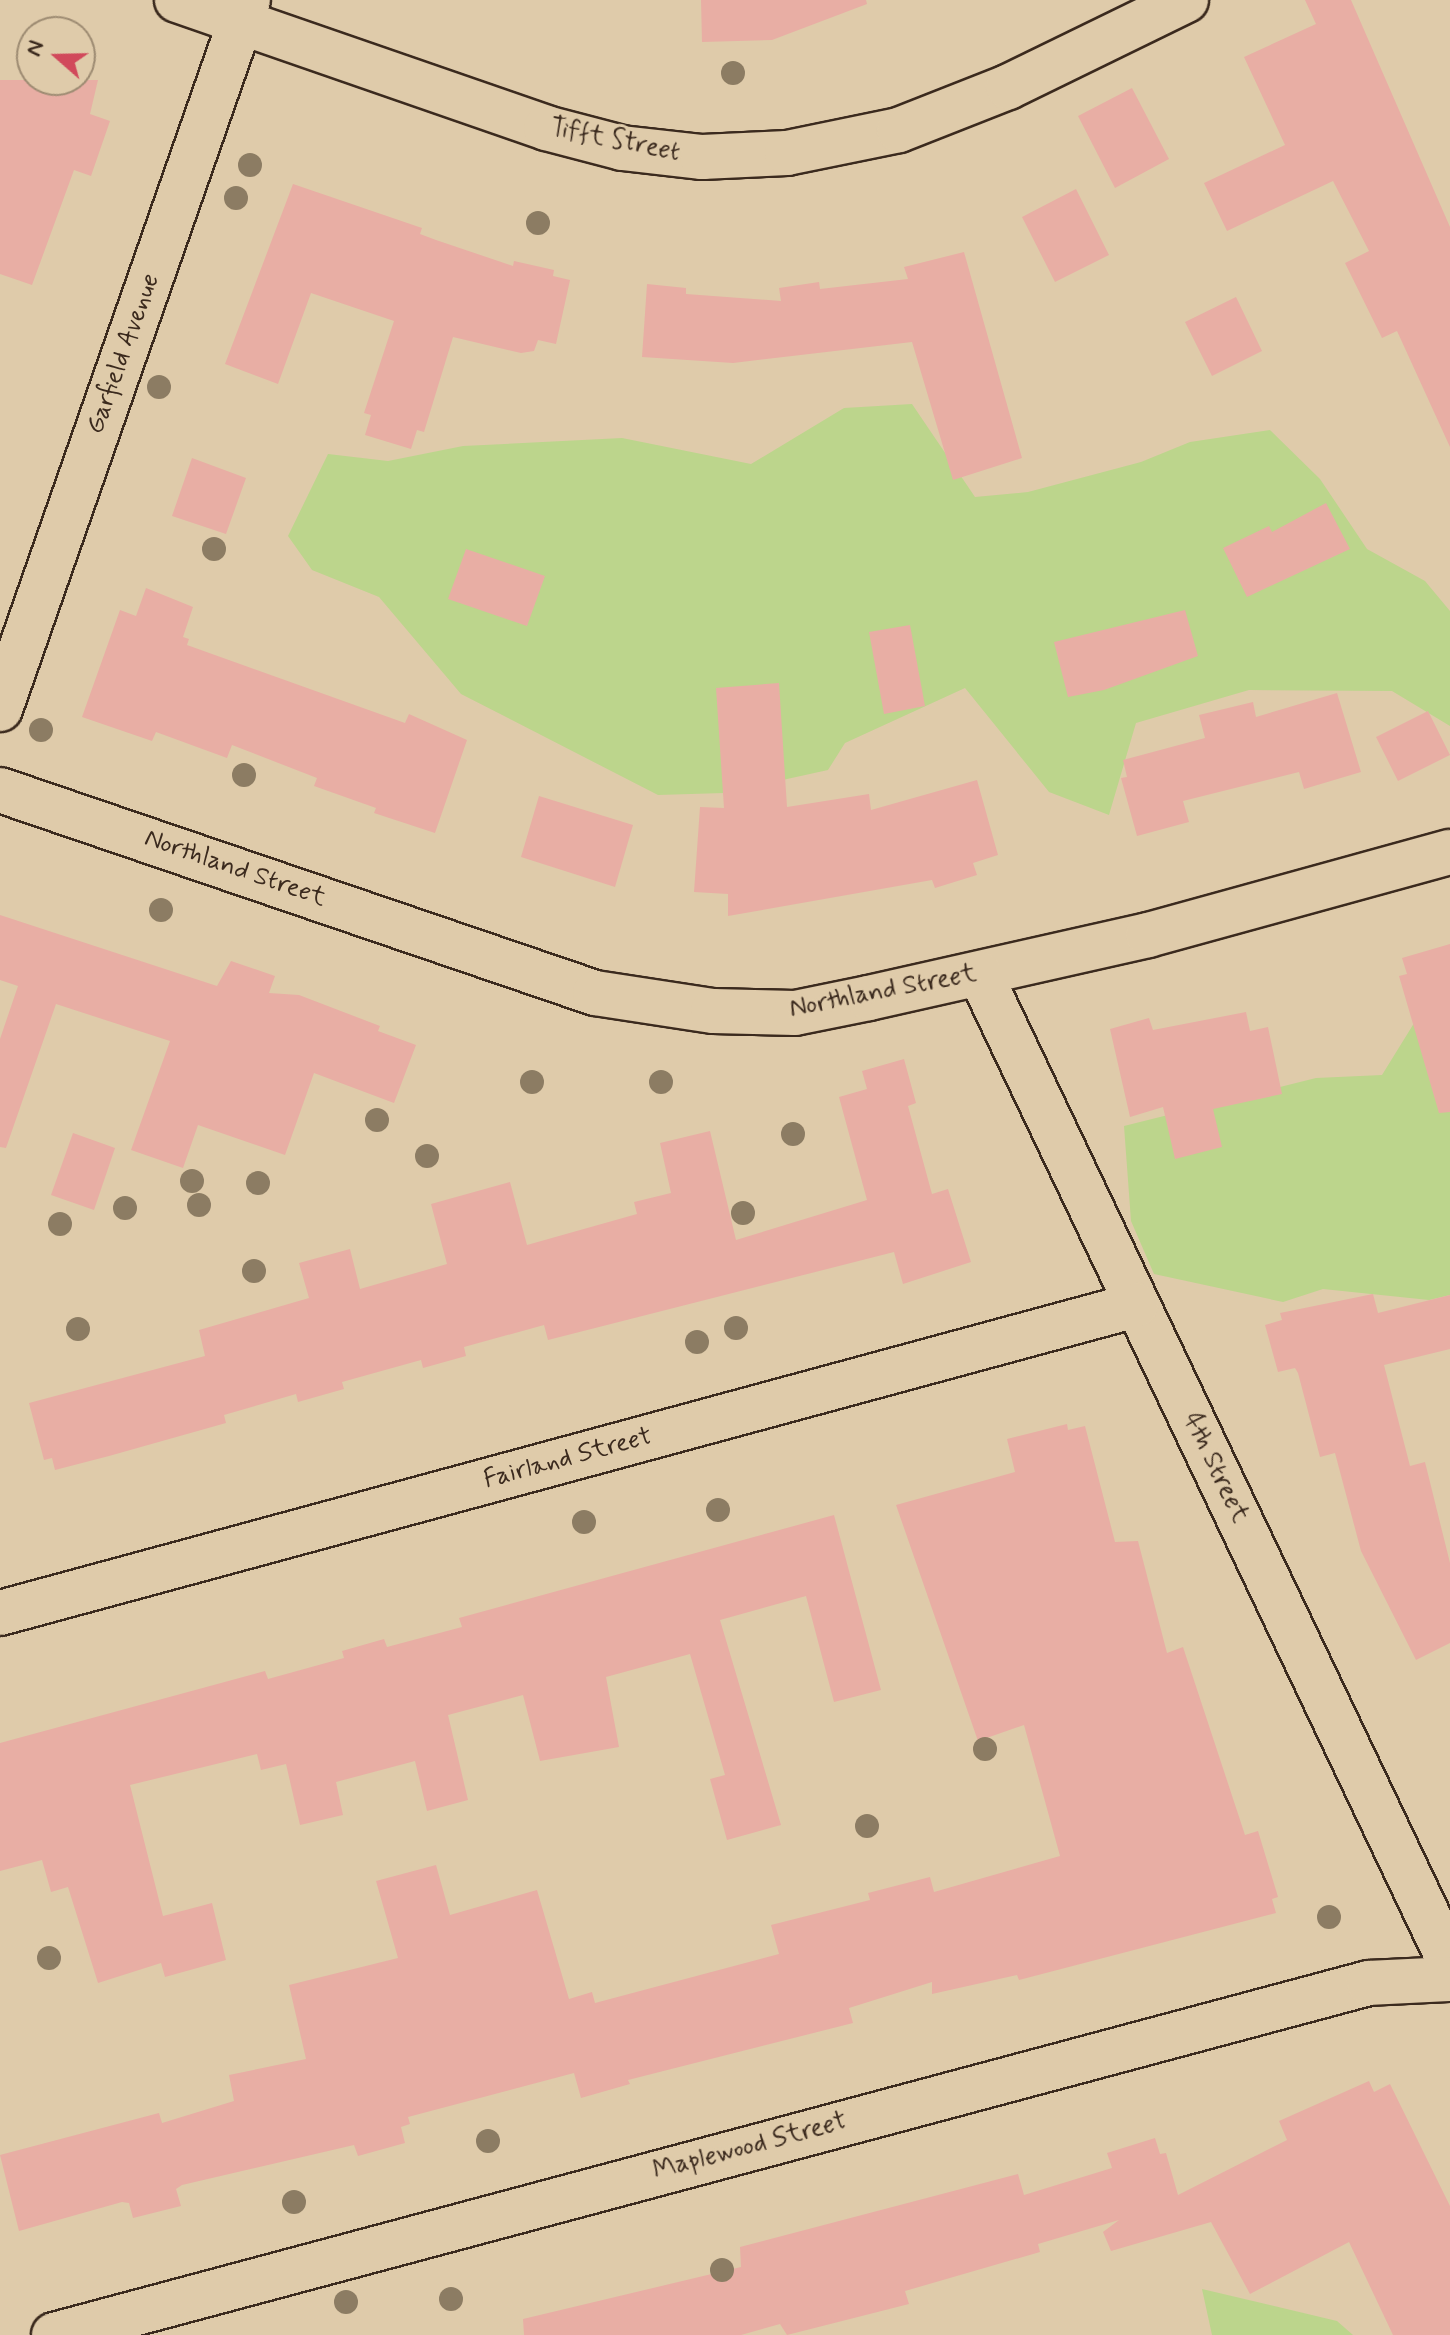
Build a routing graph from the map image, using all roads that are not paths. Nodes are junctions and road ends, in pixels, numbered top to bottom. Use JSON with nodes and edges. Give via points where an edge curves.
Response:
{"nodes":[{"id":1,"x":177,"y":0,"type":"edge"},
{"id":2,"x":1186,"y":0,"type":"edge"},
{"id":3,"x":244,"y":11,"type":"edge"},
{"id":4,"x":0,"y":709,"type":"edge"},
{"id":5,"x":0,"y":790,"type":"edge"},
{"id":6,"x":1450,"y":852,"type":"edge"},
{"id":7,"x":980,"y":974,"type":"junction"},
{"id":8,"x":1136,"y":1305,"type":"junction"},
{"id":9,"x":0,"y":1613,"type":"edge"},
{"id":10,"x":1450,"y":1962,"type":"edge"},
{"id":11,"x":1450,"y":1979,"type":"edge"},
{"id":12,"x":54,"y":2335,"type":"edge"}],
"edges":[{"from":1,"to":3,"type":"street","name":"Tifft Street"},
{"from":2,"to":3,"type":"street","name":"Tifft Street","via":[[1008,87],[899,130],[787,153],[702,157],[622,148],[546,128]]},
{"from":3,"to":4,"type":"street","name":"Garfield Avenue"},
{"from":5,"to":7,"type":"street","name":"Northland Street","via":[[595,993],[713,1011],[795,1013]]},
{"from":6,"to":7,"type":"street","name":"Northland Street","via":[[1158,932]]},
{"from":7,"to":8,"type":"street","name":"4th Street"},
{"from":8,"to":9,"type":"street","name":"Fairland Street"},
{"from":8,"to":10,"type":"street","name":"4th Street"},
{"from":11,"to":12,"type":"street","name":"Maplewood Street","via":[[1369,1983]]}]}
